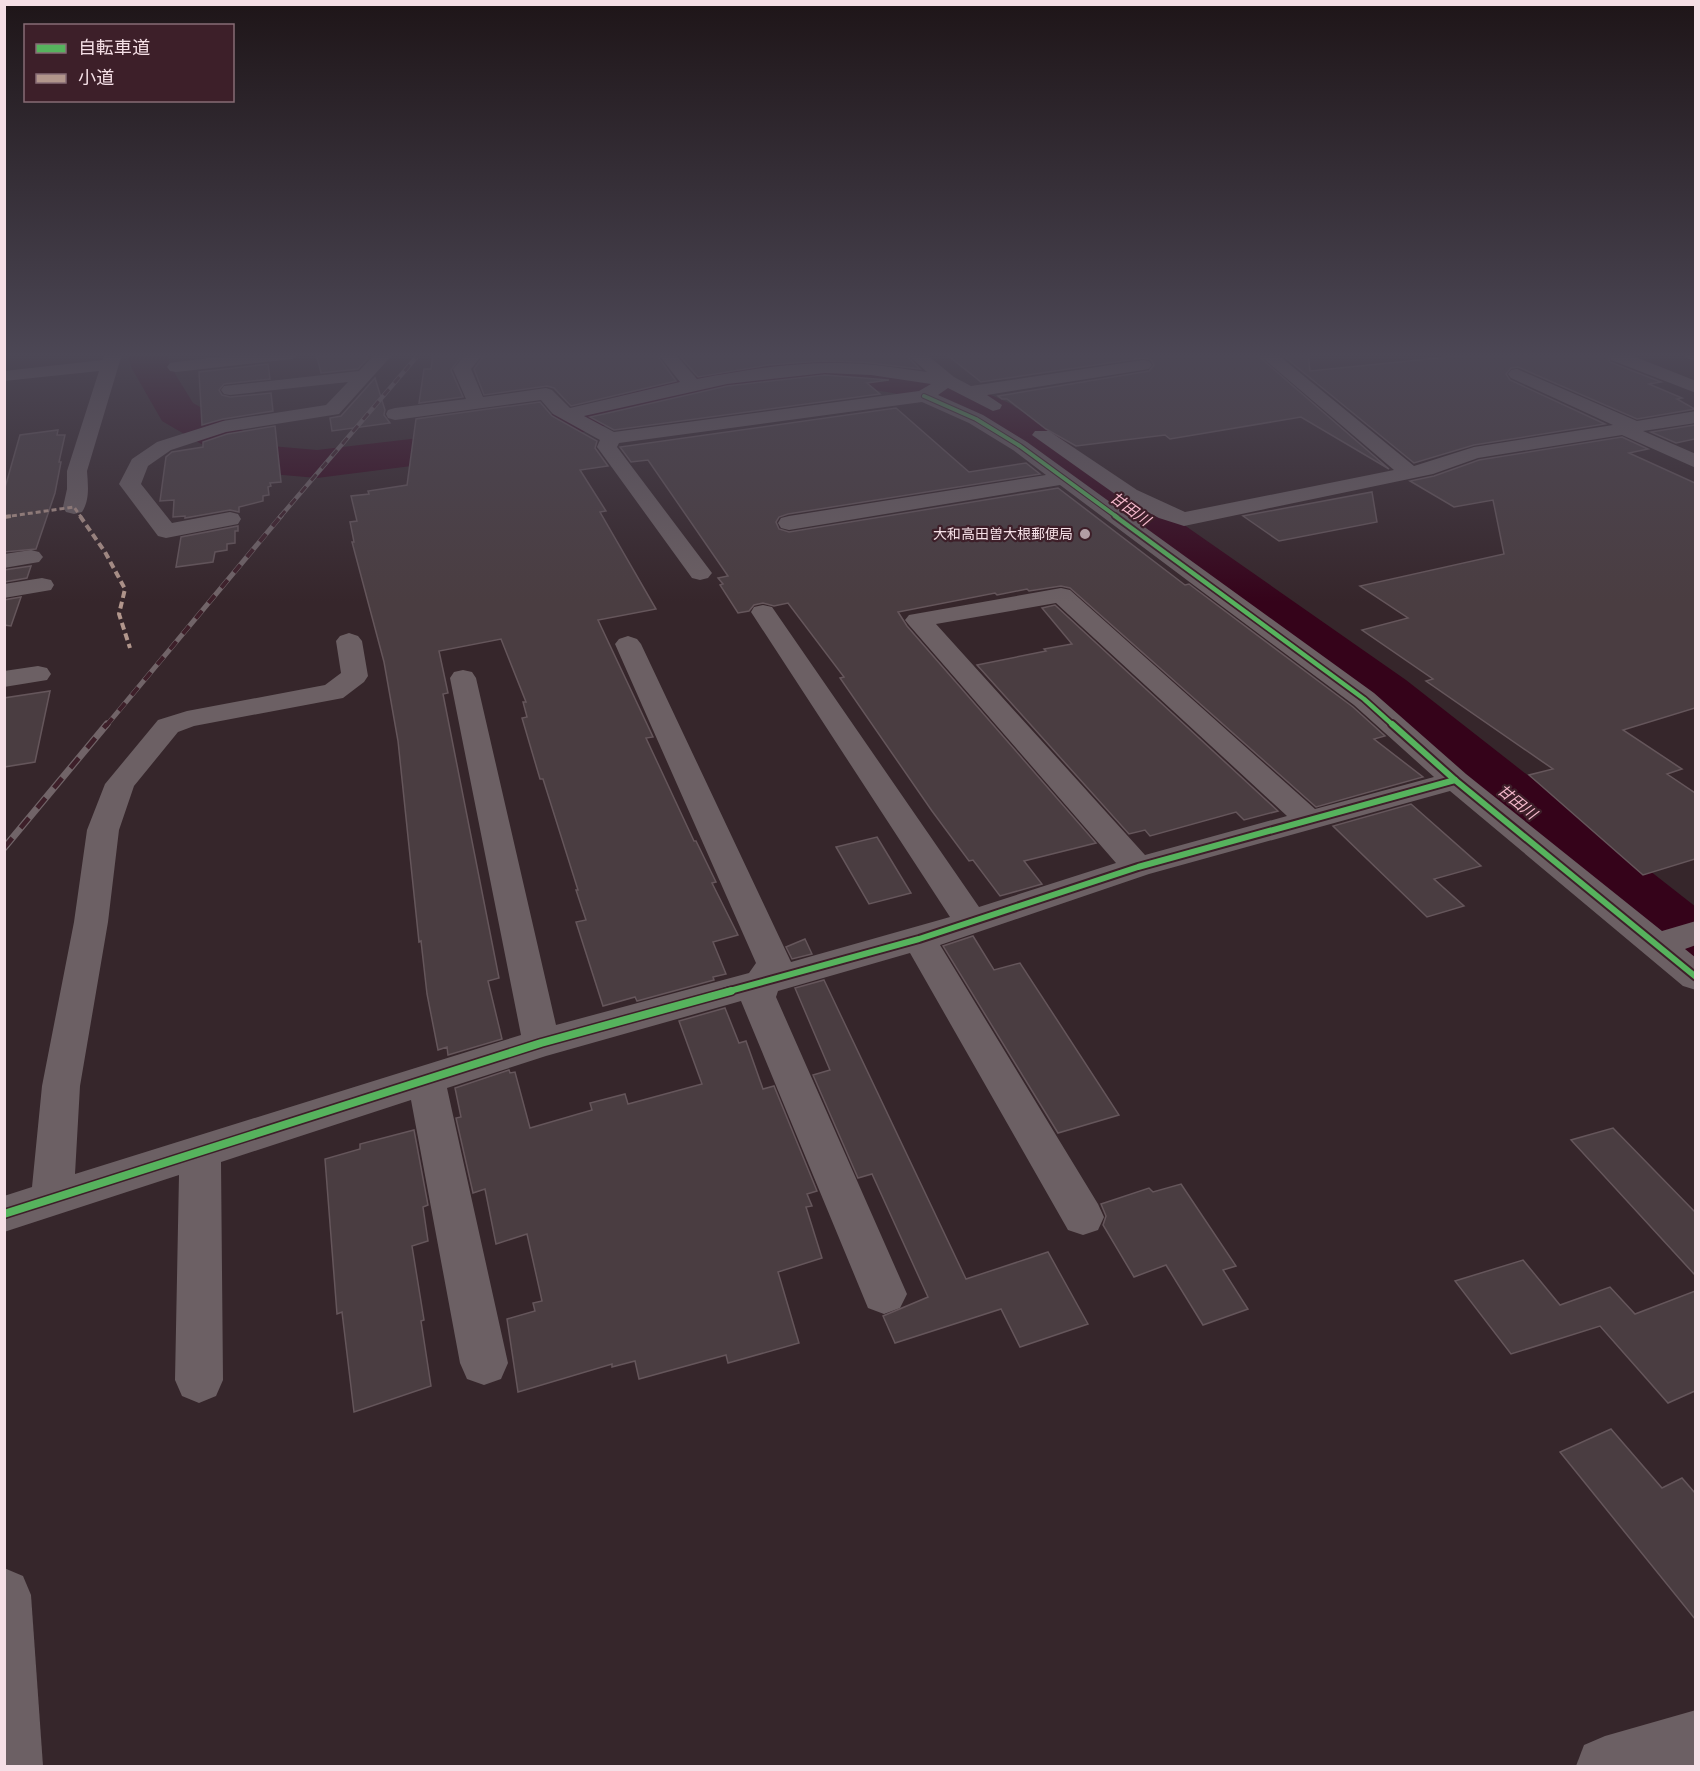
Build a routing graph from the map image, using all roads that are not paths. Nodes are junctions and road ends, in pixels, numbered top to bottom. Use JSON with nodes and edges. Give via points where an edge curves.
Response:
{"nodes":[{"id":1,"x":88,"y":437,"type":"edge"},
{"id":2,"x":193,"y":437,"type":"edge"},
{"id":3,"x":621,"y":437,"type":"edge"},
{"id":4,"x":1003,"y":437,"type":"edge"},
{"id":5,"x":1045,"y":437,"type":"edge"},
{"id":6,"x":1366,"y":437,"type":"edge"},
{"id":7,"x":1577,"y":437,"type":"edge"},
{"id":8,"x":1638,"y":437,"type":"edge"},
{"id":9,"x":611,"y":438,"type":"joint"},
{"id":10,"x":1695,"y":462,"type":"edge"},
{"id":11,"x":1410,"y":473,"type":"junction"},
{"id":12,"x":1065,"y":478,"type":"junction"},
{"id":13,"x":74,"y":507,"type":"dead end"},
{"id":14,"x":230,"y":519,"type":"dead end"},
{"id":15,"x":1180,"y":522,"type":"junction"},
{"id":16,"x":789,"y":523,"type":"dead end"},
{"id":17,"x":1155,"y":542,"type":"junction"},
{"id":18,"x":31,"y":557,"type":"dead end"},
{"id":19,"x":4,"y":561,"type":"edge"},
{"id":20,"x":700,"y":573,"type":"dead end"},
{"id":21,"x":42,"y":585,"type":"dead end"},
{"id":22,"x":4,"y":591,"type":"edge"},
{"id":23,"x":763,"y":612,"type":"dead end"},
{"id":24,"x":349,"y":641,"type":"dead end"},
{"id":25,"x":628,"y":644,"type":"dead end"},
{"id":26,"x":38,"y":674,"type":"dead end"},
{"id":27,"x":463,"y":678,"type":"dead end"},
{"id":28,"x":4,"y":679,"type":"edge"},
{"id":29,"x":1455,"y":780,"type":"junction"},
{"id":30,"x":1309,"y":820,"type":"junction"},
{"id":31,"x":1138,"y":867,"type":"junction"},
{"id":32,"x":971,"y":922,"type":"junction"},
{"id":33,"x":1695,"y":933,"type":"edge"},
{"id":34,"x":919,"y":939,"type":"junction"},
{"id":35,"x":1657,"y":945,"type":"junction"},
{"id":36,"x":1695,"y":977,"type":"edge"},
{"id":37,"x":762,"y":982,"type":"junction"},
{"id":38,"x":541,"y":1043,"type":"junction"},
{"id":39,"x":426,"y":1078,"type":"junction"},
{"id":40,"x":200,"y":1151,"type":"junction"},
{"id":41,"x":52,"y":1199,"type":"junction"},
{"id":42,"x":4,"y":1214,"type":"edge"},
{"id":43,"x":1083,"y":1217,"type":"dead end"},
{"id":44,"x":884,"y":1294,"type":"dead end"},
{"id":45,"x":484,"y":1363,"type":"dead end"},
{"id":46,"x":199,"y":1380,"type":"dead end"},
{"id":47,"x":4,"y":1595,"type":"edge"},
{"id":48,"x":1695,"y":1739,"type":"edge"},
{"id":49,"x":14,"y":1767,"type":"edge"},
{"id":50,"x":1605,"y":1767,"type":"edge"}],
"edges":[{"from":1,"to":13,"type":"street","via":[[77,471]]},
{"from":2,"to":14,"type":"street","via":[[164,446],[139,463],[130,484],[166,531]]},
{"from":3,"to":9,"type":"street"},
{"from":4,"to":12,"type":"street"},
{"from":5,"to":15,"type":"street","via":[[1142,502]]},
{"from":6,"to":11,"type":"street"},
{"from":7,"to":11,"type":"street","via":[[1474,453]]},
{"from":8,"to":10,"type":"street"},
{"from":9,"to":20,"type":"street","via":[[608,447]]},
{"from":11,"to":15,"type":"street"},
{"from":12,"to":16,"type":"street"},
{"from":12,"to":17,"type":"street"},
{"from":15,"to":17,"type":"street"},
{"from":17,"to":29,"type":"street","via":[[1364,699]]},
{"from":18,"to":19,"type":"street"},
{"from":21,"to":22,"type":"street"},
{"from":23,"to":32,"type":"street"},
{"from":24,"to":41,"type":"street","via":[[355,676],[333,692],[187,719],[168,726],[120,784],[103,830],[91,922],[61,1086]]},
{"from":25,"to":37,"type":"street","via":[[774,963]]},
{"from":26,"to":28,"type":"street"},
{"from":27,"to":38,"type":"street"},
{"from":29,"to":30,"type":"street"},
{"from":29,"to":35,"type":"street"},
{"from":30,"to":31,"type":"street"},
{"from":30,"to":31,"type":"street","via":[[1061,595],[918,620]]},
{"from":31,"to":32,"type":"street"},
{"from":32,"to":34,"type":"street"},
{"from":33,"to":35,"type":"street"},
{"from":34,"to":37,"type":"street"},
{"from":34,"to":43,"type":"street"},
{"from":35,"to":36,"type":"street"},
{"from":37,"to":38,"type":"street"},
{"from":37,"to":44,"type":"street","via":[[758,997]]},
{"from":38,"to":39,"type":"street"},
{"from":39,"to":40,"type":"street"},
{"from":39,"to":45,"type":"street"},
{"from":40,"to":41,"type":"street"},
{"from":40,"to":46,"type":"street"},
{"from":41,"to":42,"type":"street"},
{"from":47,"to":49,"type":"street"},
{"from":48,"to":50,"type":"street"}]}
